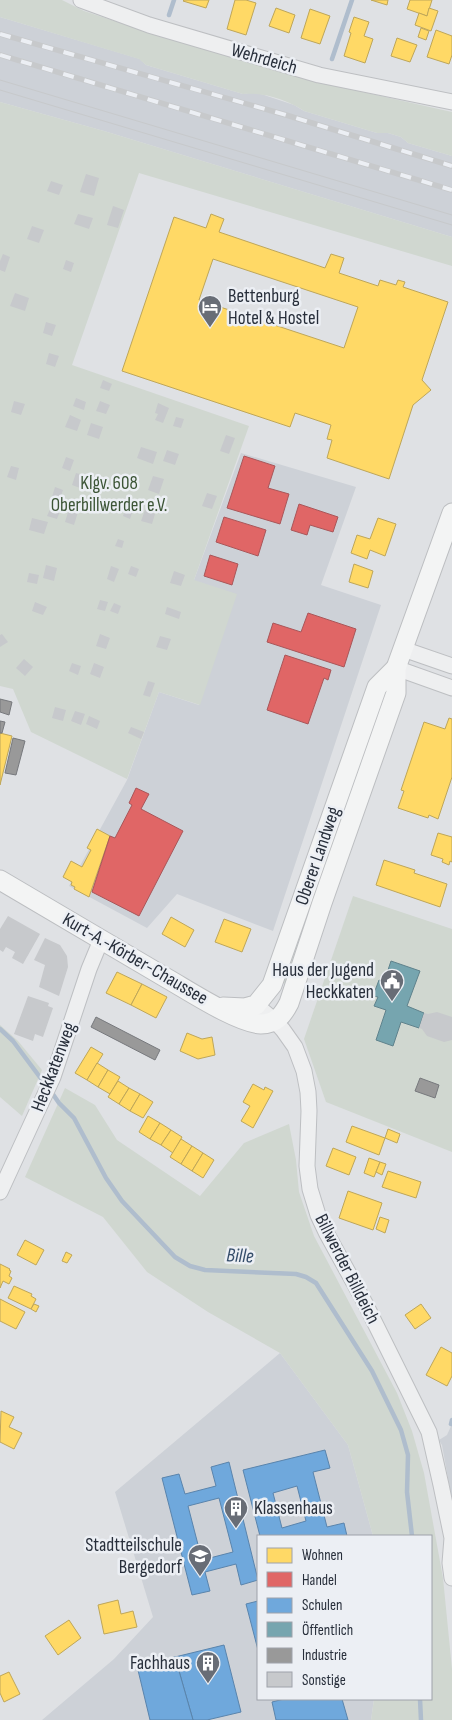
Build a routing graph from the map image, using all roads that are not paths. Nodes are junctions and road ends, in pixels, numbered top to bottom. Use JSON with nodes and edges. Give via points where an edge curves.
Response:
{"nodes":[{"id":1,"x":81,"y":0,"type":"edge"},
{"id":2,"x":452,"y":102,"type":"edge"},
{"id":3,"x":452,"y":513,"type":"edge"},
{"id":4,"x":403,"y":648,"type":"junction"},
{"id":5,"x":452,"y":666,"type":"edge"},
{"id":6,"x":396,"y":668,"type":"junction"},
{"id":7,"x":452,"y":688,"type":"edge"},
{"id":8,"x":344,"y":779,"type":"junction"},
{"id":9,"x":359,"y":796,"type":"junction"},
{"id":10,"x":0,"y":880,"type":"edge"},
{"id":11,"x":308,"y":885,"type":"junction"},
{"id":12,"x":322,"y":903,"type":"junction"},
{"id":13,"x":102,"y":940,"type":"junction"},
{"id":14,"x":215,"y":1005,"type":"junction"},
{"id":15,"x":256,"y":1005,"type":"junction"},
{"id":16,"x":275,"y":1021,"type":"junction"},
{"id":17,"x":0,"y":1192,"type":"edge"},
{"id":18,"x":452,"y":1538,"type":"edge"},
{"id":19,"x":452,"y":1578,"type":"edge"}],
"edges":[{"from":1,"to":2,"type":"street","name":"Wehrdeich","via":[[149,25],[319,75]]},
{"from":3,"to":4,"type":"main road","name":"Oberer Landweg"},
{"from":4,"to":5,"type":"street"},
{"from":4,"to":6,"type":"main road","name":"Oberer Landweg"},
{"from":6,"to":7,"type":"street"},
{"from":6,"to":8,"type":"main road","name":"Oberer Landweg","via":[[377,687]]},
{"from":6,"to":9,"type":"main road","name":"Oberer Landweg","via":[[396,693]]},
{"from":8,"to":9,"type":"main road"},
{"from":8,"to":11,"type":"main road","name":"Oberer Landweg"},
{"from":9,"to":12,"type":"main road","name":"Oberer Landweg"},
{"from":10,"to":13,"type":"main road","name":"Kurt-A.-Körber-Chaussee"},
{"from":11,"to":12,"type":"main road","via":[[311,898]]},
{"from":11,"to":15,"type":"main road","name":"Oberer Landweg","via":[[272,985]]},
{"from":12,"to":16,"type":"main road","name":"Oberer Landweg","via":[[289,1003]]},
{"from":13,"to":14,"type":"main road","name":"Kurt-A.-Körber-Chaussee"},
{"from":13,"to":17,"type":"street","name":"Heckkatenweg","via":[[53,1077]]},
{"from":14,"to":15,"type":"main road","via":[[236,1009]]},
{"from":14,"to":16,"type":"main road","name":"Kurt-A.-Körber-Chaussee","via":[[244,1020],[256,1023]]},
{"from":15,"to":16,"type":"street","name":"Billwerder Billdeich"},
{"from":16,"to":18,"type":"street","name":"Billwerder Billdeich","via":[[295,1047],[304,1071],[309,1111],[307,1166],[318,1215],[429,1432]]},
{"from":18,"to":19,"type":"street","name":"Billwerder Billdeich"}]}
